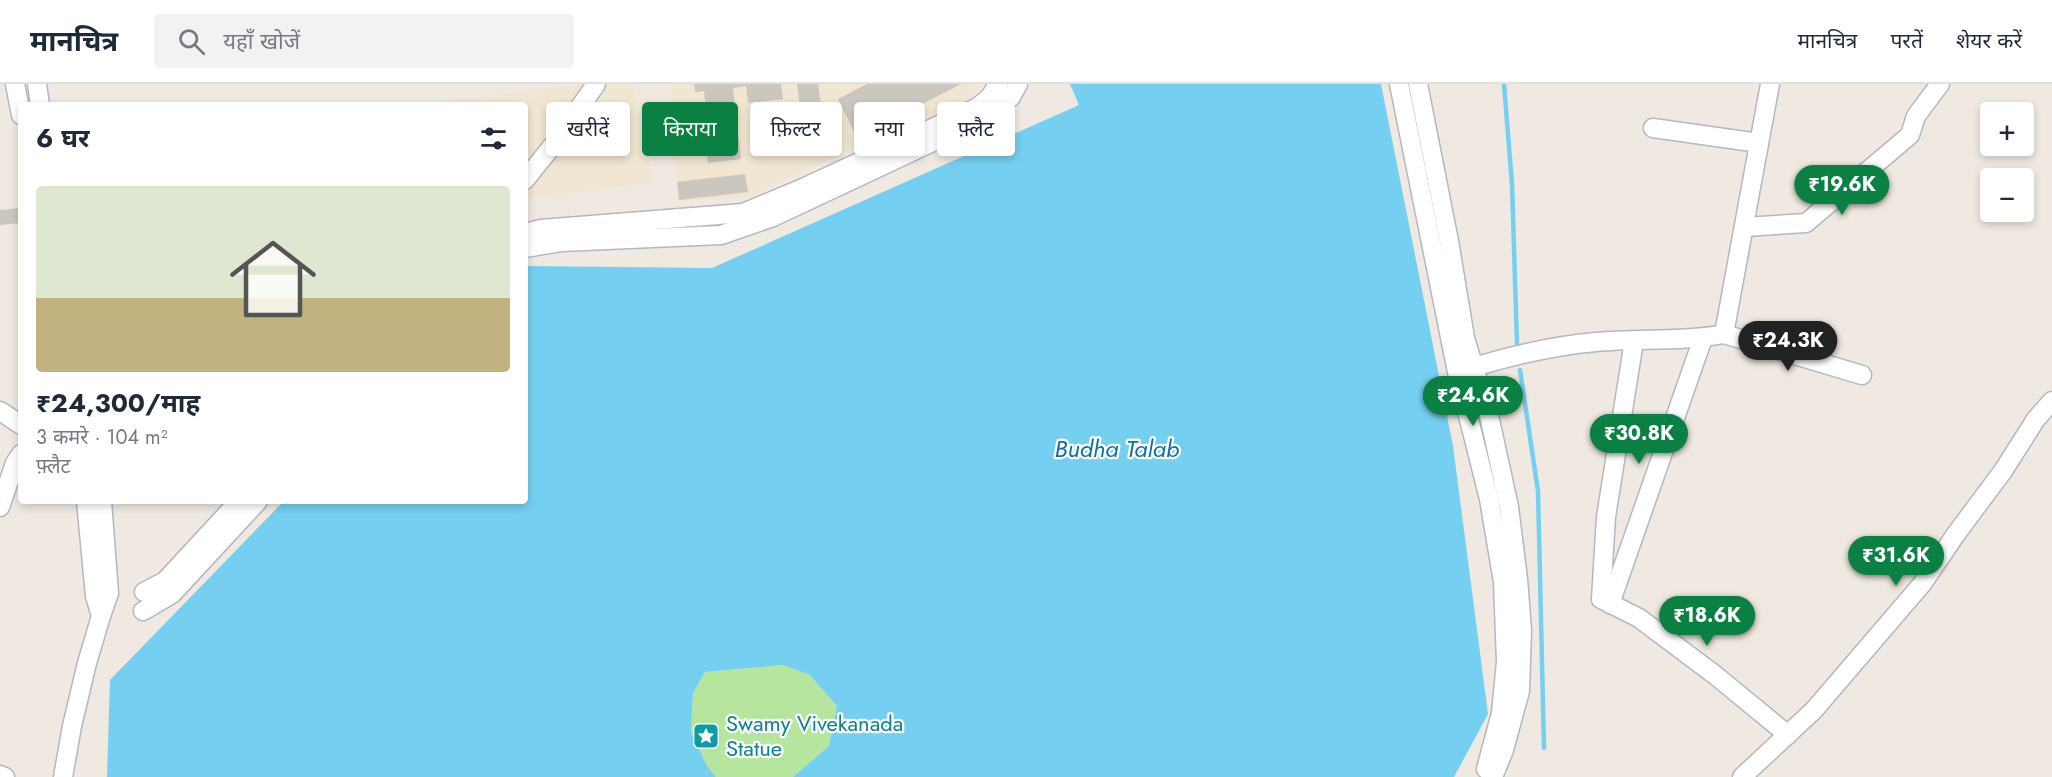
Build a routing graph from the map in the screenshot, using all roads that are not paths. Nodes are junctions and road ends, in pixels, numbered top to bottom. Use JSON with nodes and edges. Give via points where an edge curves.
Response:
{"nodes":[{"id":1,"x":15,"y":84,"type":"edge"},
{"id":2,"x":37,"y":84,"type":"edge"},
{"id":3,"x":596,"y":84,"type":"edge"},
{"id":4,"x":998,"y":84,"type":"edge"},
{"id":5,"x":1018,"y":84,"type":"edge"},
{"id":6,"x":1399,"y":84,"type":"edge"},
{"id":7,"x":1418,"y":84,"type":"edge"},
{"id":8,"x":1770,"y":84,"type":"edge"},
{"id":9,"x":1940,"y":84,"type":"edge"},
{"id":10,"x":18,"y":102,"type":"edge"},
{"id":11,"x":40,"y":102,"type":"edge"},
{"id":12,"x":1653,"y":128,"type":"dead end"},
{"id":13,"x":1759,"y":142,"type":"junction"},
{"id":14,"x":528,"y":176,"type":"edge"},
{"id":15,"x":1745,"y":227,"type":"junction"},
{"id":16,"x":528,"y":232,"type":"edge"},
{"id":17,"x":528,"y":248,"type":"edge"},
{"id":18,"x":1724,"y":334,"type":"junction"},
{"id":19,"x":1702,"y":338,"type":"junction"},
{"id":20,"x":1634,"y":341,"type":"junction"},
{"id":21,"x":1465,"y":370,"type":"junction"},
{"id":22,"x":1862,"y":375,"type":"dead end"},
{"id":23,"x":2052,"y":401,"type":"edge"},
{"id":24,"x":0,"y":411,"type":"edge"},
{"id":25,"x":18,"y":423,"type":"edge"},
{"id":26,"x":18,"y":458,"type":"edge"},
{"id":27,"x":86,"y":504,"type":"edge"},
{"id":28,"x":102,"y":504,"type":"edge"},
{"id":29,"x":236,"y":504,"type":"edge"},
{"id":30,"x":255,"y":504,"type":"edge"},
{"id":31,"x":0,"y":507,"type":"edge"},
{"id":32,"x":144,"y":592,"type":"dead end"},
{"id":33,"x":1610,"y":604,"type":"junction"},
{"id":34,"x":143,"y":611,"type":"dead end"},
{"id":35,"x":100,"y":616,"type":"junction"},
{"id":36,"x":1788,"y":735,"type":"junction"},
{"id":37,"x":0,"y":775,"type":"edge"},
{"id":38,"x":4,"y":777,"type":"edge"},
{"id":39,"x":63,"y":777,"type":"edge"},
{"id":40,"x":1484,"y":777,"type":"edge"},
{"id":41,"x":1493,"y":777,"type":"edge"},
{"id":42,"x":1742,"y":777,"type":"edge"}],
"edges":[{"from":1,"to":10,"type":"street"},
{"from":2,"to":11,"type":"street"},
{"from":3,"to":14,"type":"street"},
{"from":4,"to":16,"type":"street","via":[[978,107],[743,213]]},
{"from":5,"to":17,"type":"street","via":[[1011,97],[992,114],[773,217],[730,232]]},
{"from":6,"to":21,"type":"street"},
{"from":7,"to":21,"type":"street","via":[[1465,338]]},
{"from":8,"to":13,"type":"street"},
{"from":9,"to":15,"type":"street","via":[[1916,116],[1910,135],[1806,223]]},
{"from":12,"to":13,"type":"street"},
{"from":13,"to":15,"type":"street"},
{"from":15,"to":18,"type":"street"},
{"from":18,"to":19,"type":"street"},
{"from":18,"to":22,"type":"street"},
{"from":19,"to":20,"type":"street"},
{"from":19,"to":33,"type":"street"},
{"from":20,"to":21,"type":"street","via":[[1596,342],[1508,357]]},
{"from":20,"to":33,"type":"street","via":[[1606,517],[1601,599]]},
{"from":21,"to":40,"type":"street","via":[[1503,582],[1506,662],[1501,712]]},
{"from":21,"to":41,"type":"street","via":[[1490,420],[1509,507],[1522,630],[1520,691]]},
{"from":23,"to":36,"type":"street","via":[[1922,584]]},
{"from":24,"to":25,"type":"street"},
{"from":26,"to":31,"type":"street"},
{"from":27,"to":35,"type":"street"},
{"from":28,"to":35,"type":"street","via":[[110,593]]},
{"from":29,"to":32,"type":"street","via":[[165,581]]},
{"from":30,"to":34,"type":"street","via":[[172,594]]},
{"from":33,"to":36,"type":"street","via":[[1639,618]]},
{"from":35,"to":39,"type":"street"},
{"from":36,"to":42,"type":"street"},
{"from":37,"to":38,"type":"street"}]}
